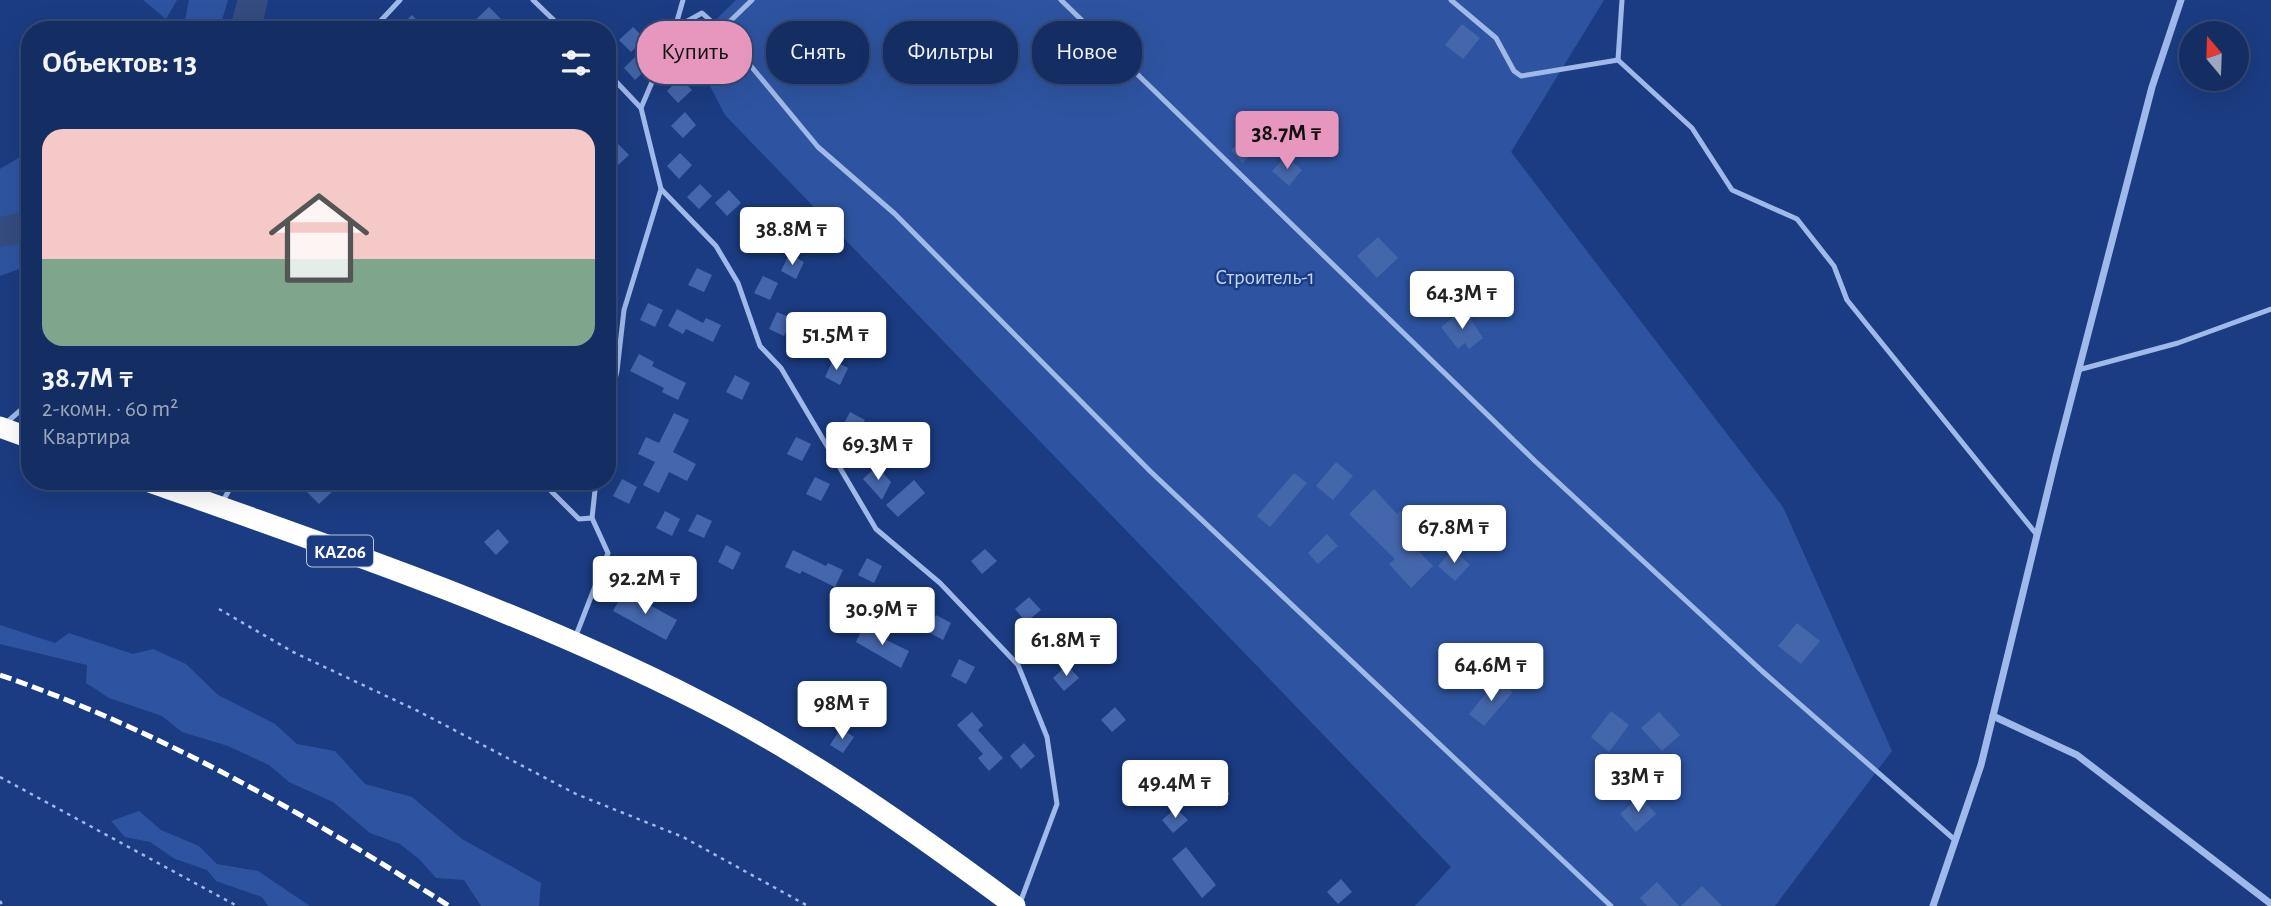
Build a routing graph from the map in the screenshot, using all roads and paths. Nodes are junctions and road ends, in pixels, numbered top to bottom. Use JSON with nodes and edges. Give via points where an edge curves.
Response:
{"nodes":[{"id":1,"x":400,"y":0,"type":"edge"},
{"id":2,"x":533,"y":0,"type":"edge"},
{"id":3,"x":683,"y":0,"type":"edge"},
{"id":4,"x":752,"y":0,"type":"edge"},
{"id":5,"x":1061,"y":0,"type":"edge"},
{"id":6,"x":1451,"y":0,"type":"edge"},
{"id":7,"x":1622,"y":0,"type":"edge"},
{"id":8,"x":2181,"y":0,"type":"edge"},
{"id":9,"x":380,"y":21,"type":"edge"},
{"id":10,"x":552,"y":21,"type":"edge"},
{"id":11,"x":677,"y":21,"type":"edge"},
{"id":12,"x":688,"y":21,"type":"edge"},
{"id":13,"x":711,"y":21,"type":"edge"},
{"id":14,"x":730,"y":21,"type":"edge"},
{"id":15,"x":1618,"y":60,"type":"junction"},
{"id":16,"x":752,"y":67,"type":"edge"},
{"id":17,"x":616,"y":82,"type":"edge"},
{"id":18,"x":651,"y":84,"type":"edge"},
{"id":19,"x":641,"y":108,"type":"junction"},
{"id":20,"x":661,"y":189,"type":"junction"},
{"id":21,"x":2271,"y":309,"type":"edge"},
{"id":22,"x":2078,"y":370,"type":"junction"},
{"id":23,"x":616,"y":375,"type":"edge"},
{"id":24,"x":21,"y":410,"type":"edge"},
{"id":25,"x":1,"y":427,"type":"edge"},
{"id":26,"x":21,"y":435,"type":"edge"},
{"id":27,"x":173,"y":490,"type":"edge"},
{"id":28,"x":230,"y":490,"type":"edge"},
{"id":29,"x":550,"y":490,"type":"edge"},
{"id":30,"x":595,"y":490,"type":"edge"},
{"id":31,"x":221,"y":507,"type":"junction"},
{"id":32,"x":592,"y":518,"type":"junction"},
{"id":33,"x":2037,"y":535,"type":"junction"},
{"id":34,"x":219,"y":608,"type":"dead end"},
{"id":35,"x":573,"y":641,"type":"junction"},
{"id":36,"x":1993,"y":716,"type":"junction"},
{"id":37,"x":0,"y":777,"type":"edge"},
{"id":38,"x":1955,"y":840,"type":"junction"},
{"id":39,"x":0,"y":901,"type":"edge"},
{"id":40,"x":2271,"y":904,"type":"edge"},
{"id":41,"x":3,"y":906,"type":"edge"},
{"id":42,"x":237,"y":906,"type":"edge"},
{"id":43,"x":808,"y":906,"type":"edge"},
{"id":44,"x":1017,"y":906,"type":"edge"},
{"id":45,"x":1611,"y":906,"type":"edge"},
{"id":46,"x":1933,"y":906,"type":"edge"}],
"edges":[{"from":1,"to":9,"type":"lane"},
{"from":2,"to":10,"type":"lane"},
{"from":3,"to":11,"type":"lane"},
{"from":4,"to":14,"type":"lane"},
{"from":5,"to":38,"type":"lane","via":[[1535,461],[1762,671]]},
{"from":6,"to":15,"type":"lane","via":[[1496,38],[1521,76]]},
{"from":7,"to":15,"type":"lane"},
{"from":8,"to":22,"type":"street","via":[[2151,87]]},
{"from":12,"to":13,"type":"lane","via":[[702,13]]},
{"from":15,"to":33,"type":"lane","via":[[1692,128],[1732,190],[1797,219],[1834,266],[1847,300]]},
{"from":16,"to":45,"type":"lane","via":[[818,147],[895,214],[1151,472]]},
{"from":17,"to":19,"type":"lane"},
{"from":18,"to":19,"type":"lane"},
{"from":19,"to":20,"type":"lane"},
{"from":20,"to":23,"type":"lane","via":[[624,310]]},
{"from":20,"to":44,"type":"lane","via":[[716,246],[738,283],[760,346],[781,368],[876,529],[940,583],[1018,665],[1047,737],[1057,804]]},
{"from":21,"to":22,"type":"lane","via":[[2178,344]]},
{"from":22,"to":33,"type":"street"},
{"from":24,"to":25,"type":"lane"},
{"from":25,"to":26,"type":"highway"},
{"from":27,"to":31,"type":"highway","number":"KАZ06"},
{"from":28,"to":31,"type":"lane"},
{"from":29,"to":32,"type":"lane","via":[[579,519]]},
{"from":30,"to":32,"type":"lane"},
{"from":31,"to":35,"type":"highway","number":"KАZ06","via":[[493,606]]},
{"from":32,"to":35,"type":"lane","via":[[608,554]]},
{"from":33,"to":36,"type":"street"},
{"from":34,"to":43,"type":"path","via":[[293,652],[576,794],[683,837]]},
{"from":35,"to":44,"type":"highway","number":"KАZ06","via":[[700,701],[797,755]]},
{"from":36,"to":38,"type":"street"},
{"from":36,"to":40,"type":"street","via":[[2077,755]]},
{"from":37,"to":42,"type":"path"},
{"from":38,"to":46,"type":"street"},
{"from":39,"to":41,"type":"path"}]}
